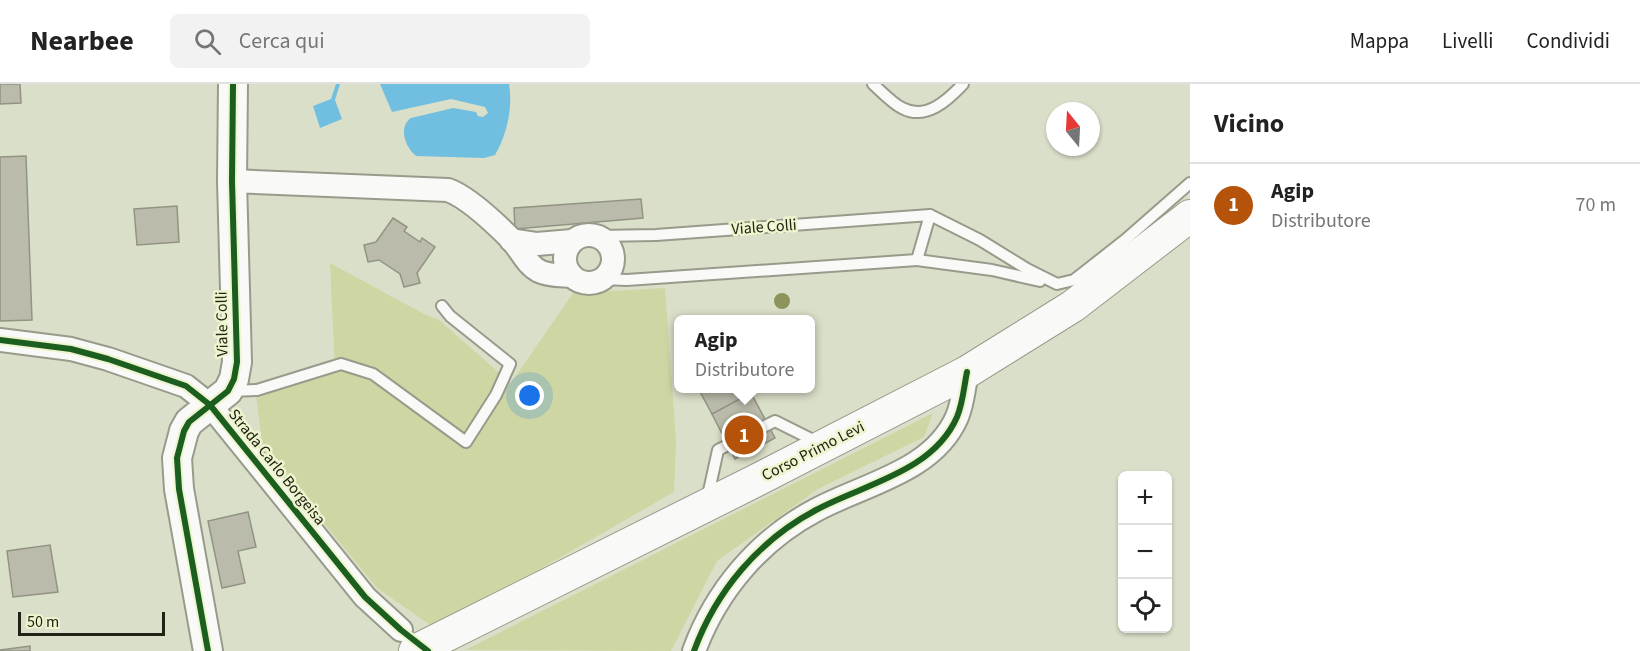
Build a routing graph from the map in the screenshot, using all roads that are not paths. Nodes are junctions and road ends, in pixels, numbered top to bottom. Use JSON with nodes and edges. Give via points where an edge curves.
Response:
{"nodes":[{"id":1,"x":233,"y":84,"type":"edge"},
{"id":2,"x":963,"y":84,"type":"edge"},
{"id":3,"x":879,"y":86,"type":"edge"},
{"id":4,"x":232,"y":181,"type":"junction"},
{"id":5,"x":1190,"y":183,"type":"edge"},
{"id":6,"x":930,"y":214,"type":"junction"},
{"id":7,"x":1190,"y":216,"type":"edge"},
{"id":8,"x":598,"y":237,"type":"junction"},
{"id":9,"x":511,"y":240,"type":"junction"},
{"id":10,"x":572,"y":241,"type":"junction"},
{"id":11,"x":917,"y":260,"type":"junction"},
{"id":12,"x":572,"y":276,"type":"junction"},
{"id":13,"x":600,"y":279,"type":"junction"},
{"id":14,"x":1057,"y":284,"type":"junction"},
{"id":15,"x":442,"y":306,"type":"dead end"},
{"id":16,"x":0,"y":340,"type":"edge"},
{"id":17,"x":967,"y":372,"type":"junction"},
{"id":18,"x":219,"y":398,"type":"junction"},
{"id":19,"x":824,"y":446,"type":"junction"},
{"id":20,"x":706,"y":506,"type":"junction"},
{"id":21,"x":408,"y":640,"type":"edge"},
{"id":22,"x":209,"y":650,"type":"edge"},
{"id":23,"x":693,"y":651,"type":"edge"}],
"edges":[{"from":1,"to":4,"type":"street","name":"Viale Colli"},
{"from":2,"to":3,"type":"lane","via":[[947,101],[921,113],[903,108]]},
{"from":4,"to":9,"type":"street","via":[[448,190],[464,198]]},
{"from":4,"to":18,"type":"street","name":"Viale Colli","via":[[237,362],[234,379]]},
{"from":5,"to":14,"type":"lane","via":[[1074,280]]},
{"from":6,"to":8,"type":"lane","name":"Viale Colli"},
{"from":6,"to":11,"type":"lane"},
{"from":6,"to":14,"type":"lane"},
{"from":7,"to":17,"type":"main road","name":"Corso Primo Levi","via":[[1073,306]]},
{"from":8,"to":10,"type":"street","via":[[584,235]]},
{"from":8,"to":13,"type":"street","via":[[612,254],[610,268]]},
{"from":9,"to":10,"type":"street","via":[[537,244]]},
{"from":9,"to":12,"type":"street","via":[[539,271]]},
{"from":10,"to":12,"type":"street","via":[[565,262]]},
{"from":11,"to":13,"type":"lane"},
{"from":11,"to":14,"type":"lane"},
{"from":12,"to":13,"type":"street","via":[[586,283]]},
{"from":15,"to":18,"type":"lane","via":[[510,364],[496,395],[466,442],[373,374],[341,364]]},
{"from":16,"to":18,"type":"street","name":"Strada Carlo Borgeisa","via":[[71,349]]},
{"from":17,"to":19,"type":"main road","name":"Corso Primo Levi"},
{"from":17,"to":23,"type":"street","via":[[957,417],[942,439],[923,458],[815,510],[774,537],[720,596]]},
{"from":18,"to":21,"type":"street","name":"Strada Carlo Borgeisa","via":[[365,597]]},
{"from":18,"to":22,"type":"street","via":[[189,422],[177,469]]},
{"from":19,"to":20,"type":"main road","name":"Corso Primo Levi"},
{"from":19,"to":20,"type":"lane","via":[[775,421],[718,450]]},
{"from":20,"to":21,"type":"main road","name":"Corso Primo Levi"}]}
